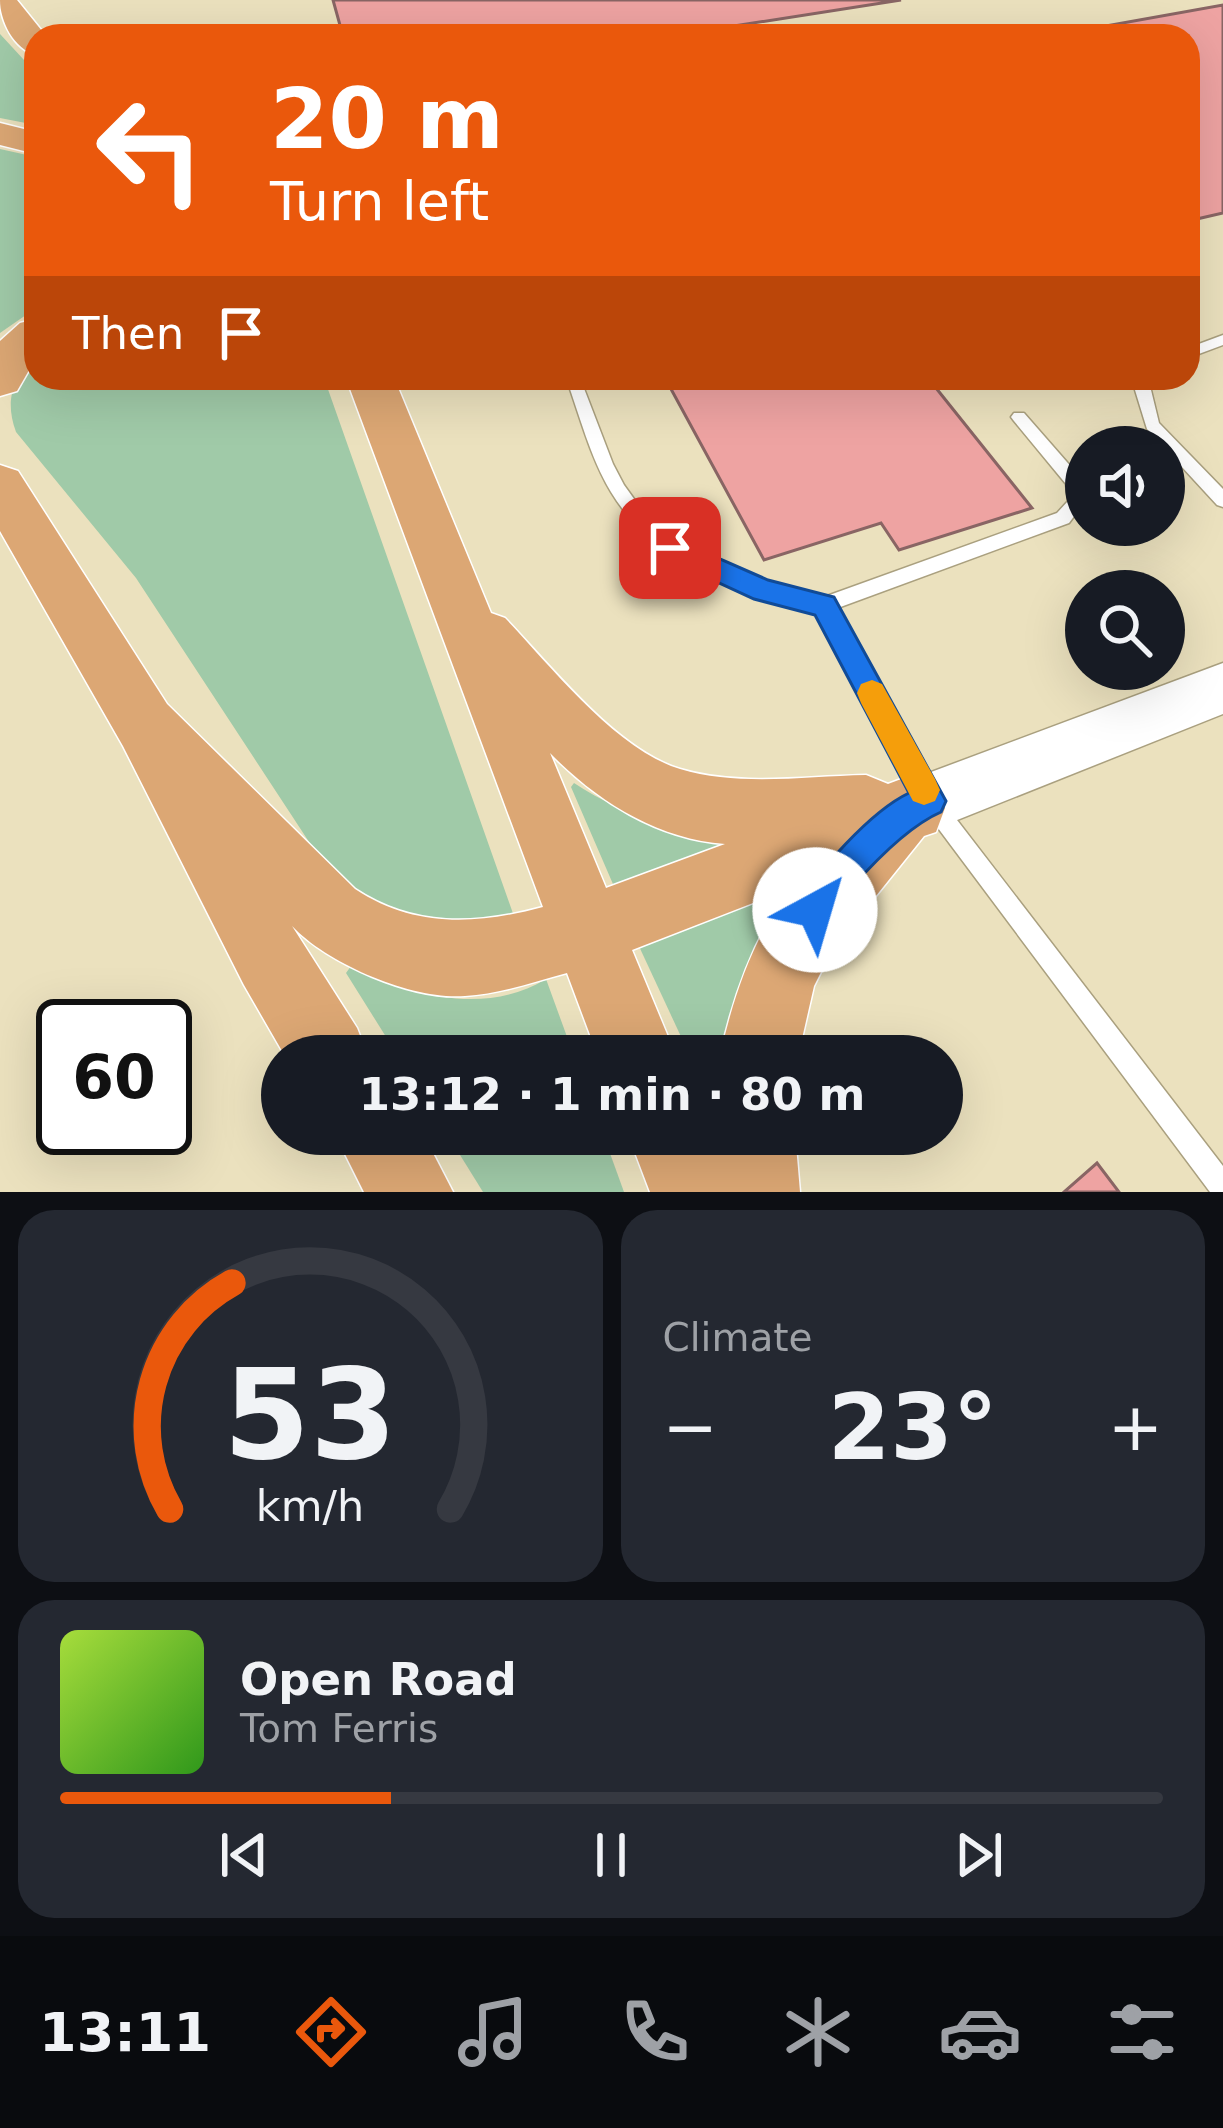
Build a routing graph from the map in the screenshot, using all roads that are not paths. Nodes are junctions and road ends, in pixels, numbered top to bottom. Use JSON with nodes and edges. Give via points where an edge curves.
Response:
{"nodes":[{"id":1,"x":2,"y":0,"type":"edge"},
{"id":2,"x":24,"y":29,"type":"edge"},
{"id":3,"x":24,"y":343,"type":"edge"},
{"id":4,"x":0,"y":379,"type":"edge"},
{"id":5,"x":375,"y":390,"type":"edge"},
{"id":6,"x":578,"y":390,"type":"edge"},
{"id":7,"x":1144,"y":390,"type":"edge"},
{"id":8,"x":1018,"y":417,"type":"dead end"},
{"id":9,"x":0,"y":485,"type":"edge"},
{"id":10,"x":1223,"y":500,"type":"edge"},
{"id":11,"x":824,"y":605,"type":"junction"},
{"id":12,"x":462,"y":611,"type":"junction"},
{"id":13,"x":1223,"y":688,"type":"edge"},
{"id":14,"x":145,"y":725,"type":"junction"},
{"id":15,"x":921,"y":804,"type":"junction"},
{"id":16,"x":587,"y":931,"type":"junction"},
{"id":17,"x":315,"y":1035,"type":"edge"},
{"id":18,"x":629,"y":1035,"type":"edge"},
{"id":19,"x":762,"y":1035,"type":"edge"},
{"id":20,"x":389,"y":1155,"type":"edge"},
{"id":21,"x":677,"y":1155,"type":"edge"},
{"id":22,"x":755,"y":1155,"type":"edge"},
{"id":23,"x":1223,"y":1188,"type":"edge"},
{"id":24,"x":411,"y":1192,"type":"edge"},
{"id":25,"x":692,"y":1192,"type":"edge"},
{"id":26,"x":758,"y":1192,"type":"edge"}],
"edges":[{"from":1,"to":2,"type":"main road"},
{"from":3,"to":4,"type":"main road"},
{"from":5,"to":12,"type":"main road"},
{"from":6,"to":11,"type":"lane","via":[[619,491],[670,548],[764,590]]},
{"from":7,"to":10,"type":"lane","via":[[1152,425]]},
{"from":8,"to":11,"type":"lane","via":[[1074,482],[1076,503],[1064,518]]},
{"from":9,"to":14,"type":"main road"},
{"from":11,"to":15,"type":"lane"},
{"from":12,"to":15,"type":"main road","via":[[581,743],[631,781],[703,808]]},
{"from":12,"to":16,"type":"main road"},
{"from":13,"to":15,"type":"street"},
{"from":14,"to":16,"type":"main road","via":[[330,914],[362,935],[462,960]]},
{"from":14,"to":17,"type":"main road"},
{"from":15,"to":16,"type":"main road"},
{"from":15,"to":19,"type":"main road","via":[[839,876],[792,944]]},
{"from":15,"to":23,"type":"lane"},
{"from":16,"to":18,"type":"main road"},
{"from":20,"to":24,"type":"main road"},
{"from":21,"to":25,"type":"main road"},
{"from":22,"to":26,"type":"main road"}]}
